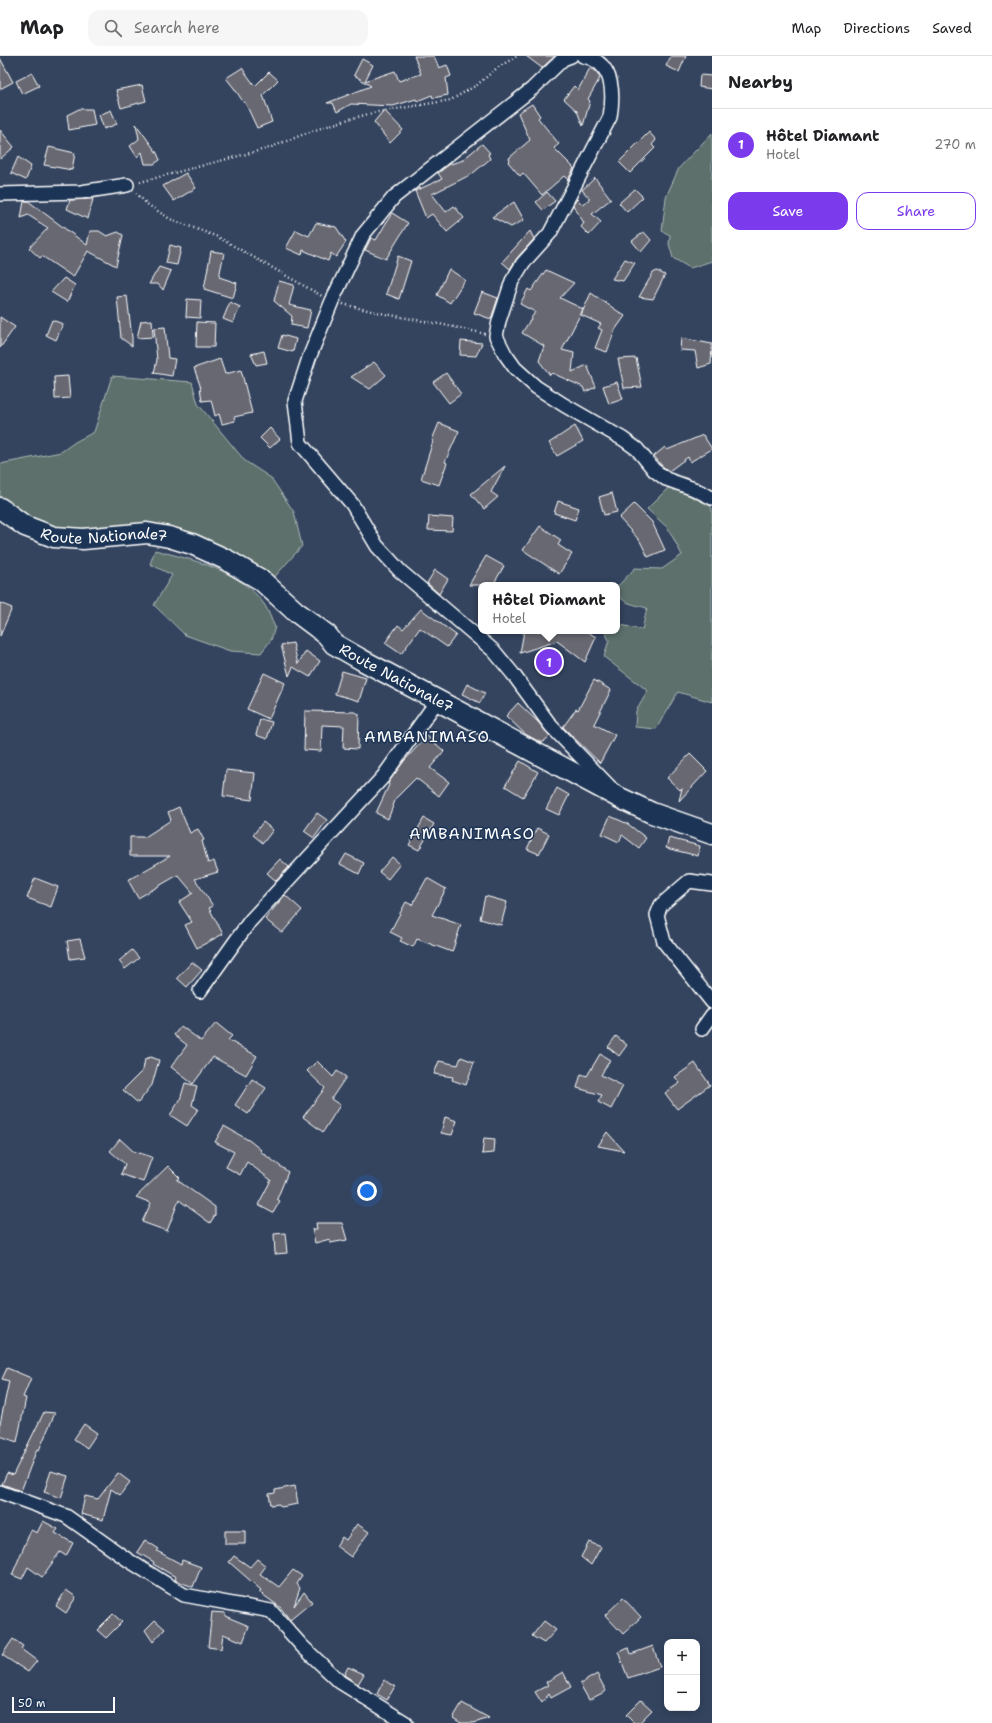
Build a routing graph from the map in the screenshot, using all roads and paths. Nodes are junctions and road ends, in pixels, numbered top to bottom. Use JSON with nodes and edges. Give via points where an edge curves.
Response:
{"nodes":[{"id":1,"x":517,"y":56,"type":"edge"},
{"id":2,"x":571,"y":56,"type":"edge"},
{"id":3,"x":583,"y":56,"type":"edge"},
{"id":4,"x":128,"y":185,"type":"junction"},
{"id":5,"x":0,"y":194,"type":"edge"},
{"id":6,"x":332,"y":301,"type":"junction"},
{"id":7,"x":496,"y":336,"type":"junction"},
{"id":8,"x":712,"y":498,"type":"edge"},
{"id":9,"x":0,"y":508,"type":"edge"},
{"id":10,"x":437,"y":701,"type":"junction"},
{"id":11,"x":620,"y":798,"type":"junction"},
{"id":12,"x":712,"y":834,"type":"edge"},
{"id":13,"x":712,"y":884,"type":"edge"},
{"id":14,"x":200,"y":991,"type":"dead end"},
{"id":15,"x":712,"y":1002,"type":"edge"},
{"id":16,"x":712,"y":1015,"type":"edge"},
{"id":17,"x":702,"y":1029,"type":"dead end"},
{"id":18,"x":0,"y":1492,"type":"edge"},
{"id":19,"x":406,"y":1723,"type":"edge"}],
"edges":[{"from":1,"to":4,"type":"path","via":[[451,100],[372,113],[312,131],[270,148]]},
{"from":2,"to":6,"type":"street","via":[[563,59],[532,89],[394,197],[363,235]]},
{"from":3,"to":7,"type":"street","via":[[602,65],[610,78],[613,98],[610,117],[550,233],[523,263],[512,281]]},
{"from":4,"to":5,"type":"street","via":[[81,192]]},
{"from":4,"to":6,"type":"path","via":[[147,204],[170,219],[218,237]]},
{"from":6,"to":7,"type":"path","via":[[373,312]]},
{"from":6,"to":11,"type":"street","via":[[294,401],[300,443],[352,504],[377,546],[400,571],[494,651],[551,726]]},
{"from":7,"to":8,"type":"street","via":[[515,368],[536,387],[623,439],[637,449],[654,470],[666,479]]},
{"from":9,"to":10,"type":"main road","name":"Route Nationale7","via":[[25,526],[54,537],[83,539],[147,533],[192,544],[261,580],[295,611],[326,634],[334,644]]},
{"from":10,"to":11,"type":"main road","name":"Route Nationale7"},
{"from":10,"to":14,"type":"street","via":[[383,777],[250,921]]},
{"from":11,"to":12,"type":"main road","name":"Route Nationale7","via":[[652,813]]},
{"from":13,"to":15,"type":"street","via":[[689,881],[661,905],[657,915],[664,942]]},
{"from":16,"to":17,"type":"street"},
{"from":18,"to":19,"type":"street","via":[[66,1516],[128,1560],[184,1595],[271,1611],[302,1646],[340,1682]]}]}
